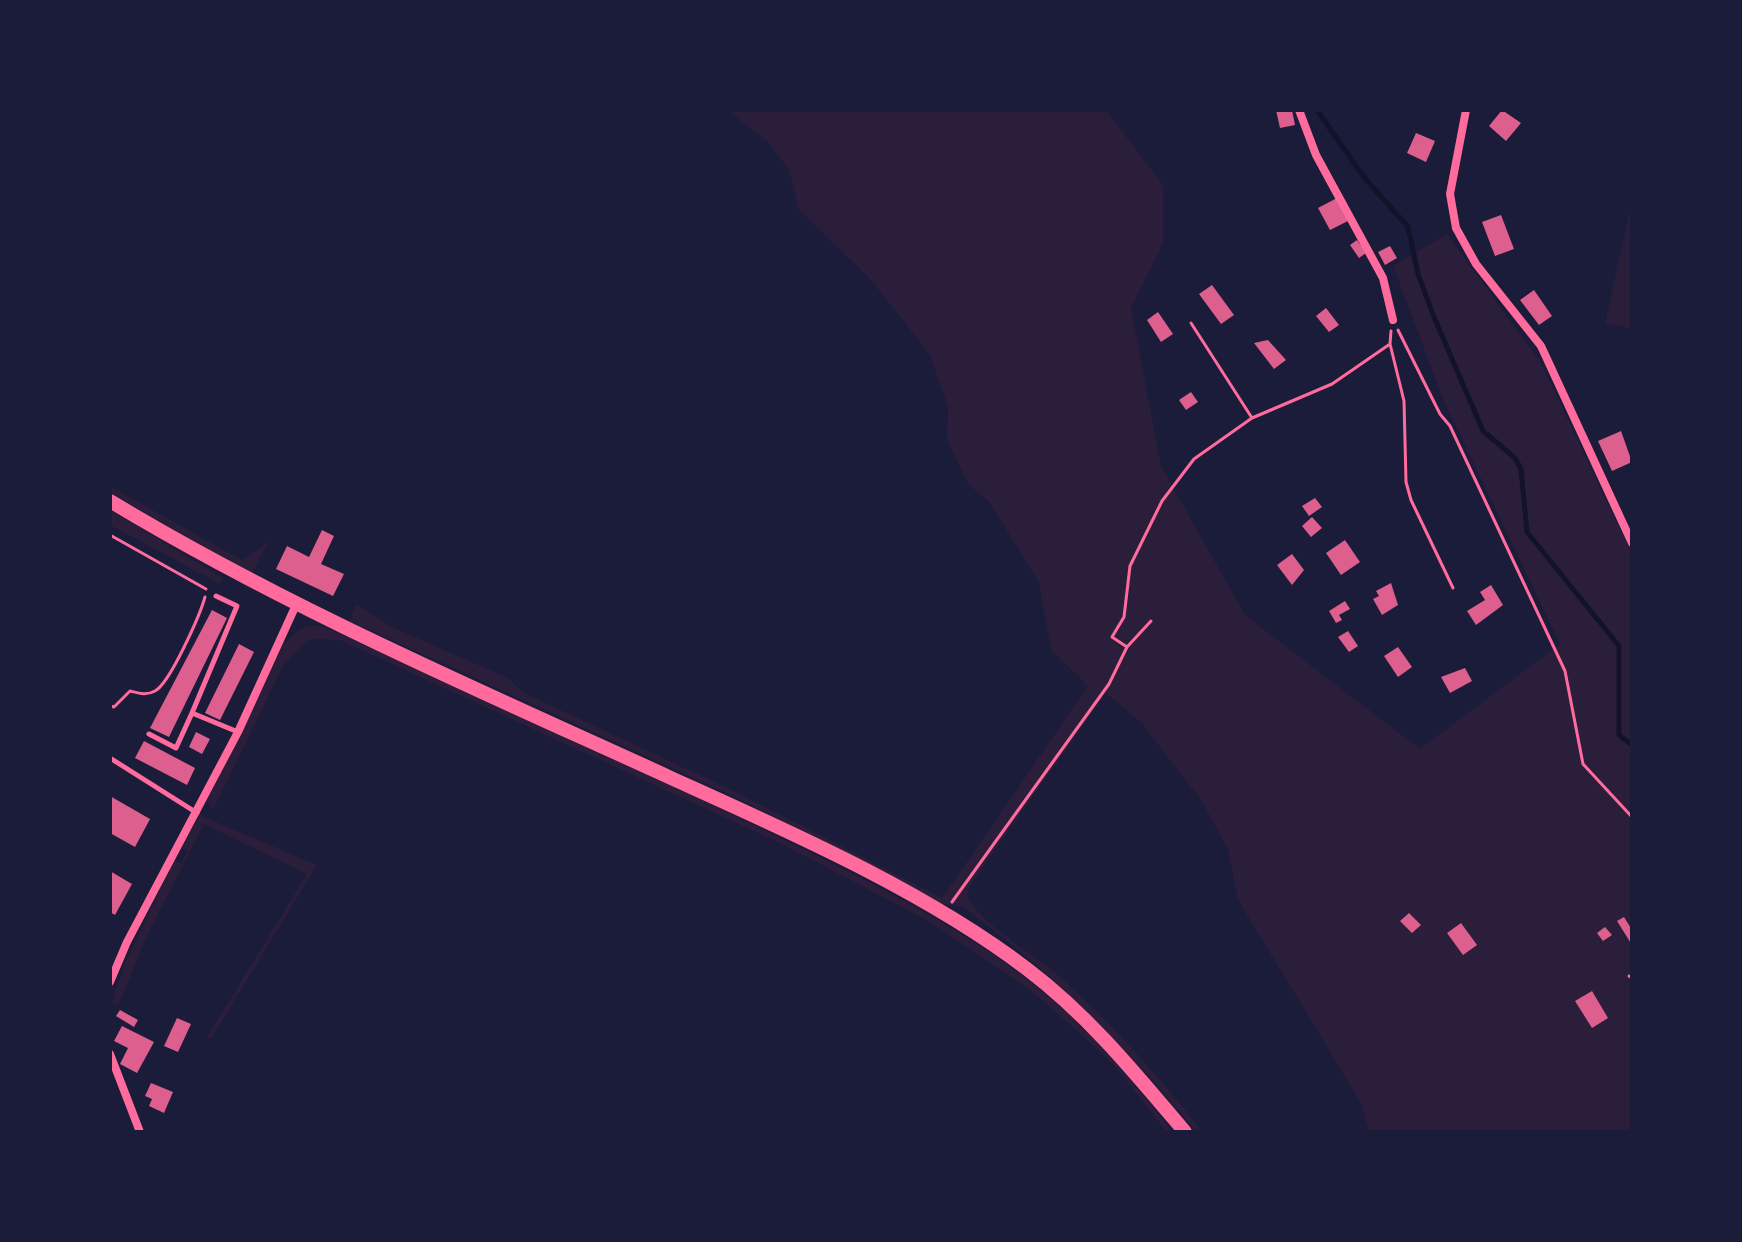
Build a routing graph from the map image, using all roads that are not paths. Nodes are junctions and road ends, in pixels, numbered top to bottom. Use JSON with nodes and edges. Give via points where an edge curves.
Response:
{"nodes":[{"id":1,"x":1299,"y":110,"type":"edge"},
{"id":2,"x":1466,"y":110,"type":"edge"},
{"id":3,"x":1393,"y":320,"type":"road end"},
{"id":4,"x":110,"y":501,"type":"edge"},
{"id":5,"x":1632,"y":543,"type":"edge"},
{"id":6,"x":216,"y":596,"type":"dead end"},
{"id":7,"x":296,"y":605,"type":"junction"},
{"id":8,"x":192,"y":713,"type":"junction"},
{"id":9,"x":238,"y":732,"type":"junction"},
{"id":10,"x":149,"y":734,"type":"dead end"},
{"id":11,"x":110,"y":758,"type":"edge"},
{"id":12,"x":197,"y":813,"type":"junction"},
{"id":13,"x":110,"y":982,"type":"edge"},
{"id":14,"x":110,"y":1054,"type":"edge"},
{"id":15,"x":140,"y":1132,"type":"edge"},
{"id":16,"x":1185,"y":1132,"type":"edge"}],
"edges":[{"from":1,"to":3,"type":"street","via":[[1316,155],[1383,278]]},
{"from":2,"to":5,"type":"street","via":[[1450,194],[1456,228],[1476,264],[1541,346]]},
{"from":4,"to":7,"type":"main road"},
{"from":6,"to":8,"type":"lane","via":[[237,606]]},
{"from":7,"to":9,"type":"street"},
{"from":7,"to":16,"type":"main road","via":[[731,805],[943,914],[1027,969],[1079,1013]]},
{"from":8,"to":9,"type":"lane"},
{"from":8,"to":10,"type":"lane","via":[[176,748]]},
{"from":9,"to":12,"type":"street"},
{"from":11,"to":12,"type":"lane"},
{"from":12,"to":13,"type":"street"},
{"from":14,"to":15,"type":"street"}]}
